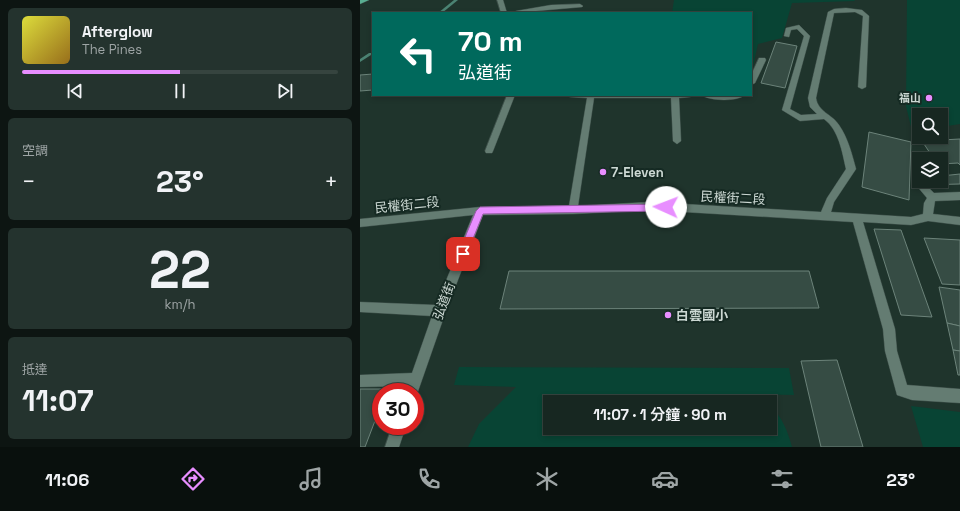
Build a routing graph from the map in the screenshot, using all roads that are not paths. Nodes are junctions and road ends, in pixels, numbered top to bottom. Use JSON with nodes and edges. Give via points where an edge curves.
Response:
{"nodes":[{"id":1,"x":365,"y":0,"type":"edge"},
{"id":2,"x":500,"y":0,"type":"edge"},
{"id":3,"x":360,"y":2,"type":"edge"},
{"id":4,"x":580,"y":6,"type":"dead end"},
{"id":5,"x":504,"y":12,"type":"edge"},
{"id":6,"x":522,"y":12,"type":"edge"},
{"id":7,"x":788,"y":36,"type":"dead end"},
{"id":8,"x":762,"y":60,"type":"dead end"},
{"id":9,"x":752,"y":81,"type":"edge"},
{"id":10,"x":862,"y":87,"type":"dead end"},
{"id":11,"x":511,"y":96,"type":"edge"},
{"id":12,"x":590,"y":96,"type":"edge"},
{"id":13,"x":675,"y":96,"type":"edge"},
{"id":14,"x":713,"y":96,"type":"edge"},
{"id":15,"x":737,"y":96,"type":"edge"},
{"id":16,"x":826,"y":116,"type":"junction"},
{"id":17,"x":677,"y":141,"type":"dead end"},
{"id":18,"x":489,"y":151,"type":"dead end"},
{"id":19,"x":924,"y":188,"type":"edge"},
{"id":20,"x":960,"y":196,"type":"edge"},
{"id":21,"x":932,"y":198,"type":"junction"},
{"id":22,"x":573,"y":210,"type":"junction"},
{"id":23,"x":480,"y":211,"type":"junction"},
{"id":24,"x":825,"y":215,"type":"junction"},
{"id":25,"x":928,"y":217,"type":"junction"},
{"id":26,"x":857,"y":218,"type":"junction"},
{"id":27,"x":960,"y":221,"type":"edge"},
{"id":28,"x":360,"y":223,"type":"edge"},
{"id":29,"x":360,"y":307,"type":"edge"},
{"id":30,"x":440,"y":311,"type":"junction"},
{"id":31,"x":415,"y":379,"type":"junction"},
{"id":32,"x":360,"y":381,"type":"edge"},
{"id":33,"x":414,"y":383,"type":"edge"},
{"id":34,"x":960,"y":396,"type":"edge"},
{"id":35,"x":396,"y":435,"type":"edge"},
{"id":36,"x":392,"y":447,"type":"edge"}],
"edges":[{"from":1,"to":3,"type":"highway"},
{"from":2,"to":5,"type":"street"},
{"from":4,"to":6,"type":"street"},
{"from":7,"to":16,"type":"street","via":[[788,29],[799,27],[807,36],[786,110],[800,118]]},
{"from":8,"to":9,"type":"street"},
{"from":10,"to":16,"type":"street","via":[[866,16],[858,10],[831,12],[812,98],[816,110]]},
{"from":11,"to":18,"type":"street"},
{"from":12,"to":22,"type":"street"},
{"from":13,"to":17,"type":"street"},
{"from":14,"to":15,"type":"street"},
{"from":16,"to":24,"type":"street","via":[[839,132],[851,169],[830,201]]},
{"from":19,"to":21,"type":"street"},
{"from":20,"to":21,"type":"street"},
{"from":21,"to":25,"type":"street"},
{"from":22,"to":23,"type":"street","name":"民權街二段"},
{"from":22,"to":24,"type":"street","name":"民權街二段","via":[[650,206]]},
{"from":23,"to":28,"type":"street","name":"民權街二段"},
{"from":23,"to":30,"type":"street","name":"弘道街"},
{"from":24,"to":26,"type":"street","name":"民權街二段"},
{"from":25,"to":26,"type":"street","name":"民權街二段","via":[[911,221]]},
{"from":25,"to":27,"type":"street","name":"民權街二段"},
{"from":26,"to":34,"type":"street","via":[[889,328],[891,351],[902,390]]},
{"from":29,"to":30,"type":"street"},
{"from":30,"to":31,"type":"street","name":"弘道街"},
{"from":31,"to":32,"type":"street"},
{"from":31,"to":33,"type":"street","name":"弘道街"},
{"from":35,"to":36,"type":"street"}]}
